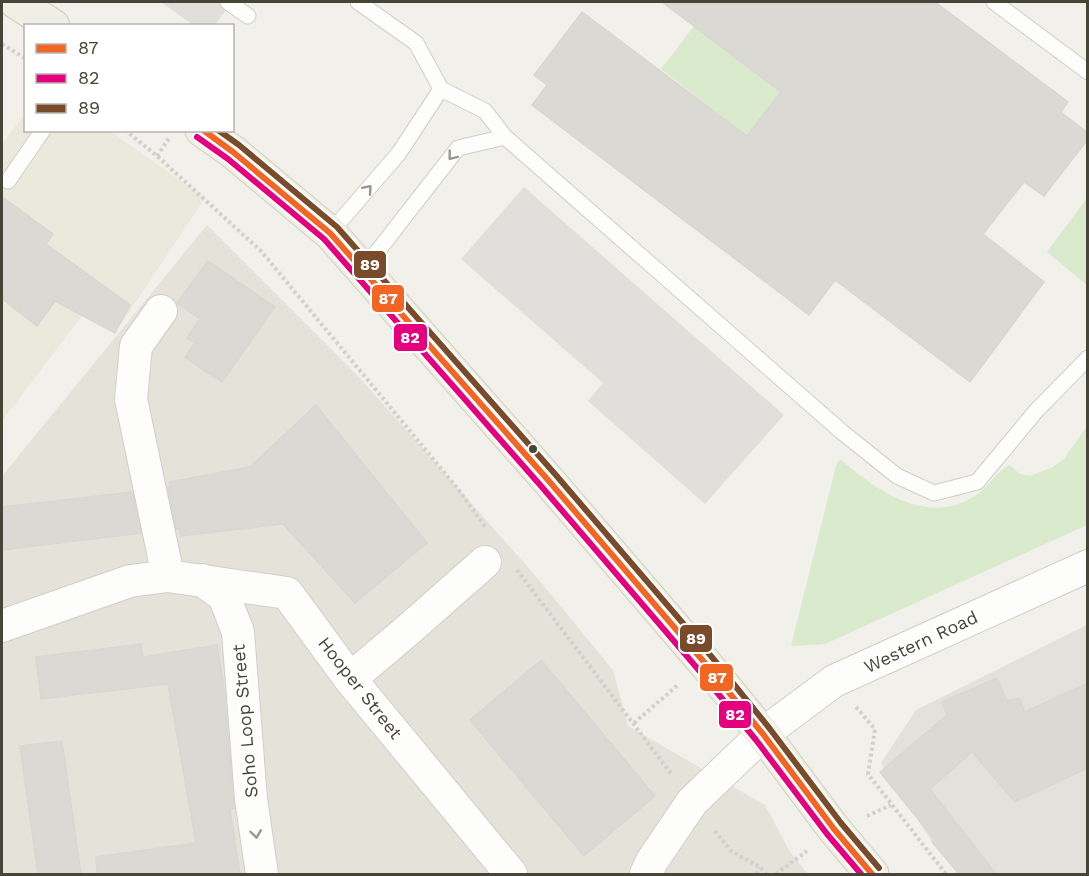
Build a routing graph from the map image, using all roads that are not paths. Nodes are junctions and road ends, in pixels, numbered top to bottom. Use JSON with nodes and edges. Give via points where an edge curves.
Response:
{"nodes":[{"id":1,"x":16,"y":2,"type":"edge"},
{"id":2,"x":228,"y":2,"type":"edge"},
{"id":3,"x":358,"y":2,"type":"edge"},
{"id":4,"x":994,"y":2,"type":"edge"},
{"id":5,"x":248,"y":16,"type":"dead end"},
{"id":6,"x":49,"y":24,"type":"edge"},
{"id":7,"x":1088,"y":72,"type":"edge"},
{"id":8,"x":441,"y":89,"type":"junction"},
{"id":9,"x":42,"y":132,"type":"edge"},
{"id":10,"x":205,"y":132,"type":"edge"},
{"id":11,"x":505,"y":137,"type":"junction"},
{"id":12,"x":8,"y":181,"type":"dead end"},
{"id":13,"x":330,"y":233,"type":"junction"},
{"id":14,"x":363,"y":270,"type":"junction"},
{"id":15,"x":161,"y":311,"type":"dead end"},
{"id":16,"x":1088,"y":358,"type":"edge"},
{"id":17,"x":496,"y":554,"type":"road end"},
{"id":18,"x":1088,"y":566,"type":"edge"},
{"id":19,"x":168,"y":576,"type":"junction"},
{"id":20,"x":202,"y":580,"type":"junction"},
{"id":21,"x":2,"y":626,"type":"edge"},
{"id":22,"x":350,"y":679,"type":"junction"},
{"id":23,"x":763,"y":734,"type":"junction"},
{"id":24,"x":262,"y":874,"type":"edge"},
{"id":25,"x":511,"y":874,"type":"edge"},
{"id":26,"x":646,"y":874,"type":"edge"},
{"id":27,"x":872,"y":874,"type":"edge"}],
"edges":[{"from":1,"to":6,"type":"main road"},
{"from":2,"to":5,"type":"lane"},
{"from":3,"to":8,"type":"lane","via":[[416,42]]},
{"from":4,"to":7,"type":"lane"},
{"from":8,"to":11,"type":"lane","via":[[485,111]]},
{"from":13,"to":8,"type":"lane","one_way":true,"via":[[399,153]]},
{"from":9,"to":12,"type":"lane"},
{"from":10,"to":13,"type":"main road"},
{"from":11,"to":14,"type":"lane","one_way":true,"via":[[458,148]]},
{"from":11,"to":16,"type":"lane","via":[[843,432],[897,476],[934,492],[977,482],[1036,411]]},
{"from":13,"to":14,"type":"main road"},
{"from":14,"to":23,"type":"main road","via":[[548,480]]},
{"from":15,"to":19,"type":"street","via":[[136,346],[131,399]]},
{"from":17,"to":22,"type":"street"},
{"from":18,"to":23,"type":"street","name":"Western Road","via":[[834,681]]},
{"from":19,"to":20,"type":"street","name":"Hooper Street"},
{"from":19,"to":21,"type":"street","name":"Hooper Street","via":[[130,581]]},
{"from":20,"to":22,"type":"street","name":"Hooper Street","via":[[286,593]]},
{"from":20,"to":24,"type":"street","name":"Soho Loop Street","one_way":true,"via":[[224,596],[238,632],[251,799]]},
{"from":22,"to":25,"type":"street","name":"Hooper Street"},
{"from":23,"to":26,"type":"street","name":"Western Road","via":[[692,802]]},
{"from":23,"to":27,"type":"main road"}]}
